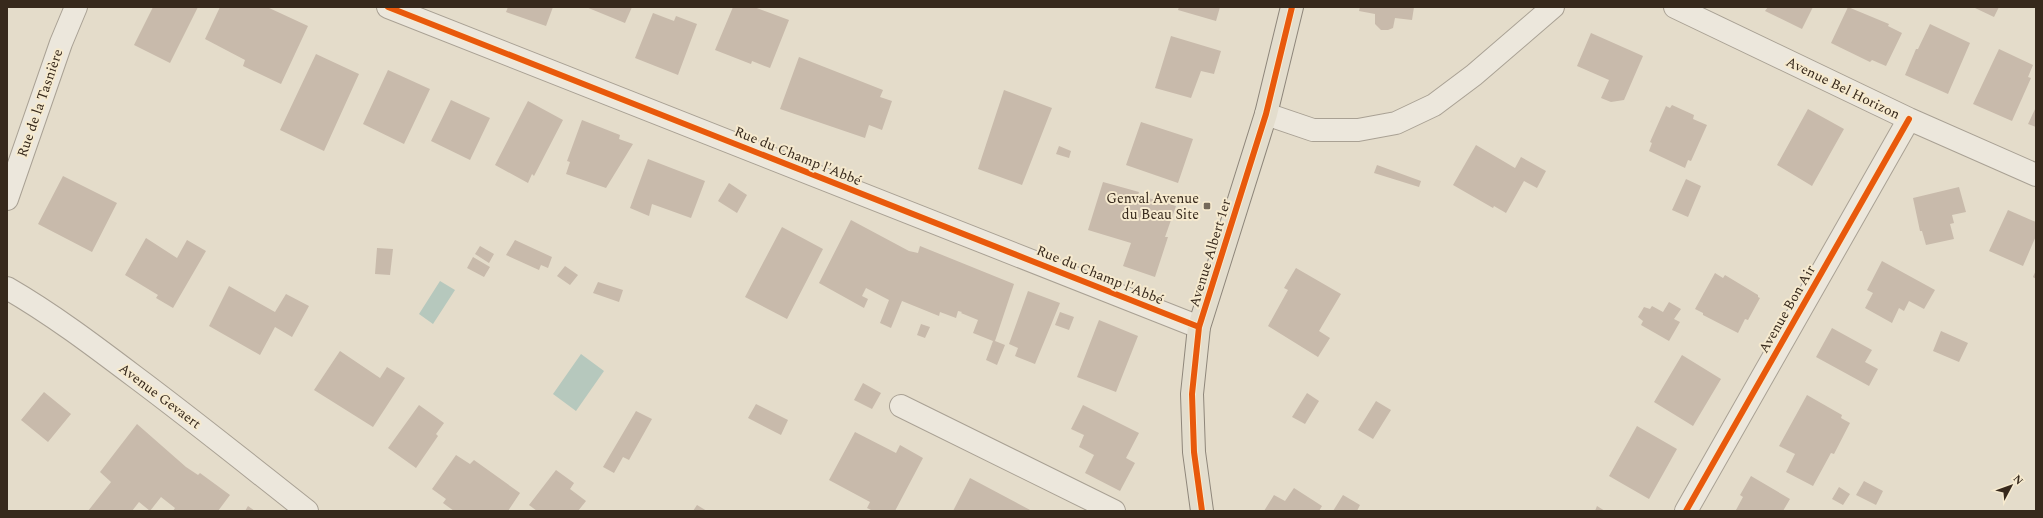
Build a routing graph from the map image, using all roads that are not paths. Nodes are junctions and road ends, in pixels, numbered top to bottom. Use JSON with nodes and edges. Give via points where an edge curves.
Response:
{"nodes":[{"id":1,"x":76,"y":7,"type":"edge"},
{"id":2,"x":388,"y":7,"type":"edge"},
{"id":3,"x":1292,"y":7,"type":"edge"},
{"id":4,"x":1553,"y":7,"type":"edge"},
{"id":5,"x":1675,"y":7,"type":"edge"},
{"id":6,"x":1266,"y":114,"type":"junction"},
{"id":7,"x":1909,"y":119,"type":"junction"},
{"id":8,"x":2036,"y":175,"type":"edge"},
{"id":9,"x":7,"y":199,"type":"edge"},
{"id":10,"x":7,"y":288,"type":"edge"},
{"id":11,"x":1200,"y":328,"type":"junction"},
{"id":12,"x":901,"y":406,"type":"dead end"},
{"id":13,"x":307,"y":511,"type":"edge"},
{"id":14,"x":1114,"y":511,"type":"edge"},
{"id":15,"x":1202,"y":511,"type":"edge"},
{"id":16,"x":1686,"y":511,"type":"edge"}],
"edges":[{"from":1,"to":9,"type":"street","name":"Rue de la Tasnière"},
{"from":2,"to":11,"type":"street","name":"Rue du Champ l'Abbé"},
{"from":3,"to":6,"type":"main road","name":"Avenue Albert 1er"},
{"from":4,"to":6,"type":"street","via":[[1474,75],[1434,105],[1396,124],[1358,130],[1313,130]]},
{"from":5,"to":7,"type":"street","name":"Avenue Bel Horizon"},
{"from":6,"to":11,"type":"main road","name":"Avenue Albert 1er"},
{"from":7,"to":8,"type":"street","name":"Avenue Bel Horizon"},
{"from":7,"to":16,"type":"street","name":"Avenue Bon Air"},
{"from":10,"to":13,"type":"street","name":"Avenue Gevaert","via":[[89,342]]},
{"from":11,"to":15,"type":"main road","name":"Avenue Albert 1er","via":[[1192,394],[1194,452]]},
{"from":12,"to":14,"type":"street"}]}
